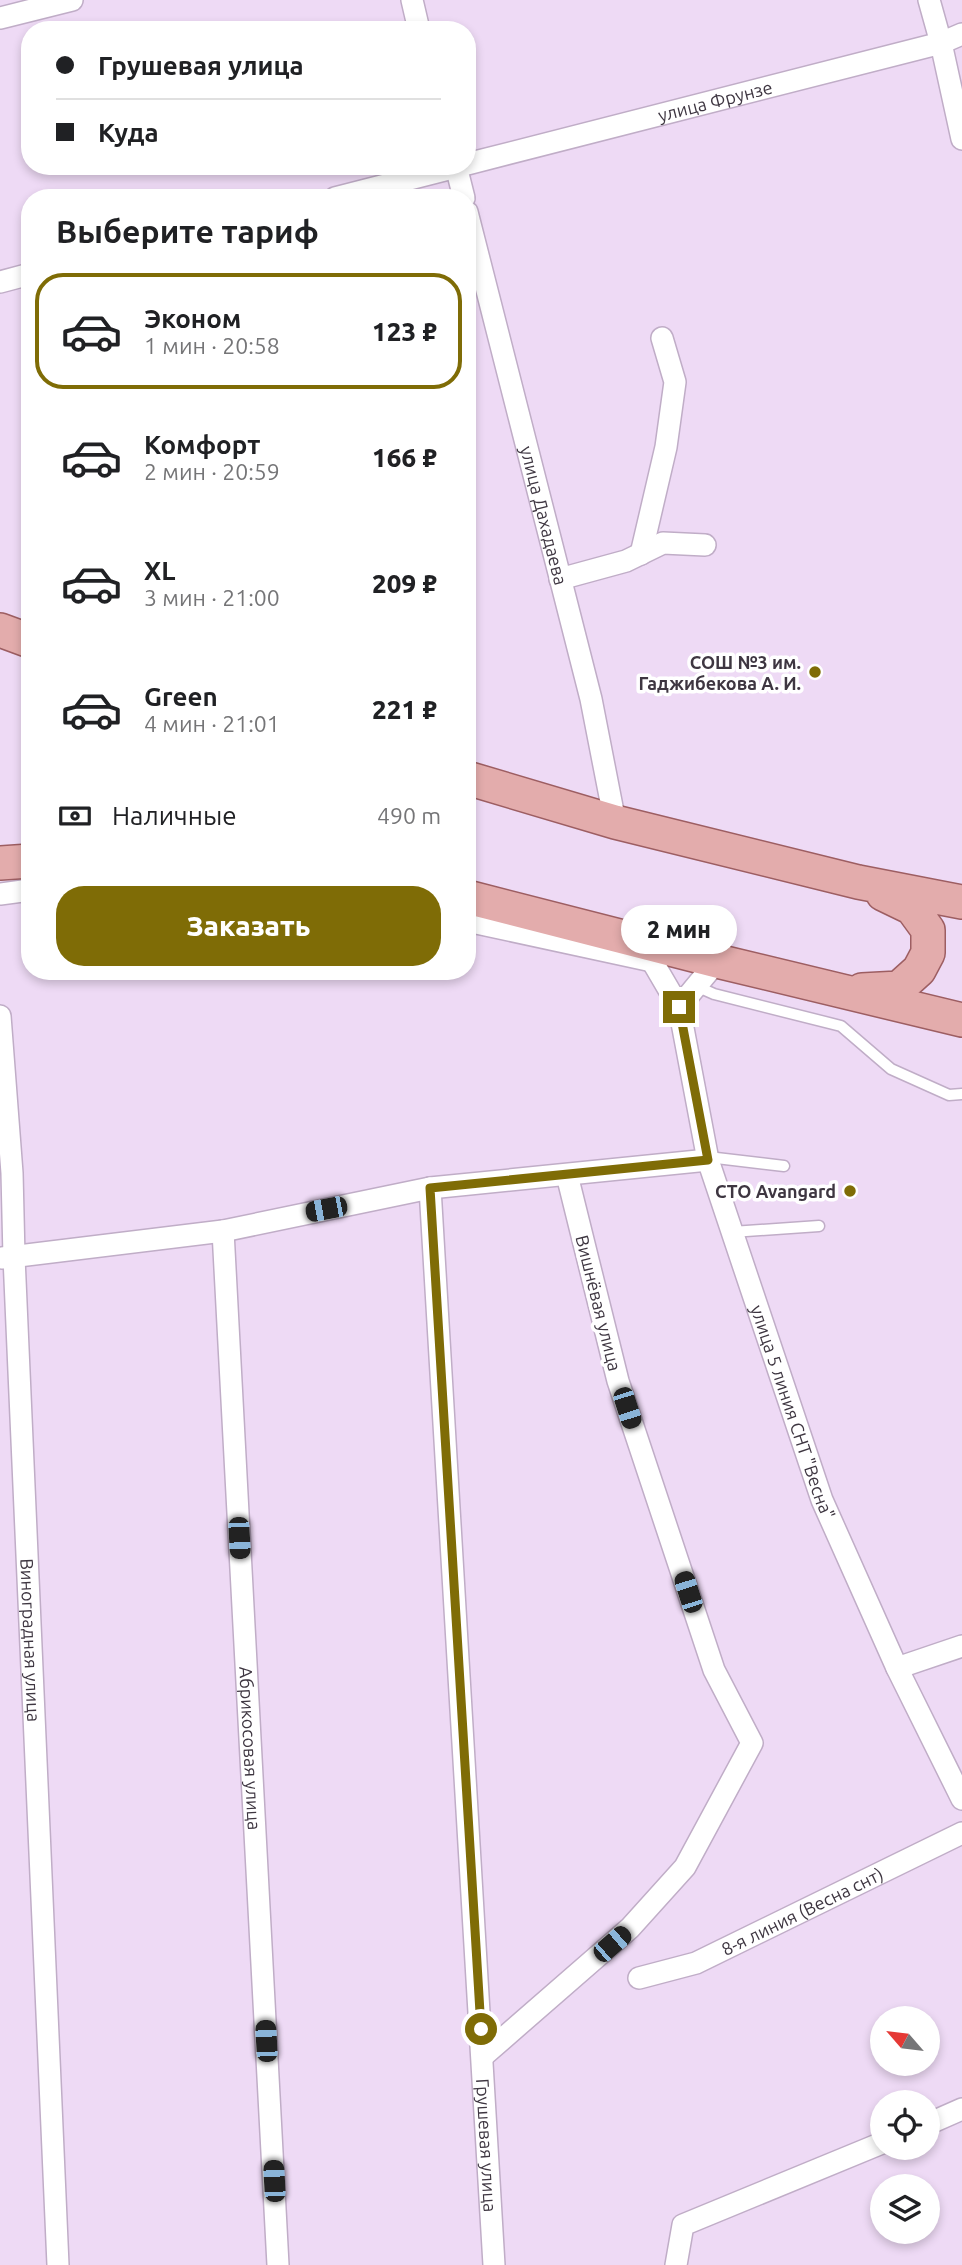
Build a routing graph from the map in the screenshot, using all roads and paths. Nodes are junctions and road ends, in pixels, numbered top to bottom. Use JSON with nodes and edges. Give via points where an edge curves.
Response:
{"nodes":[{"id":1,"x":72,"y":0,"type":"edge"},
{"id":2,"x":412,"y":0,"type":"edge"},
{"id":3,"x":929,"y":0,"type":"edge"},
{"id":4,"x":0,"y":18,"type":"edge"},
{"id":5,"x":417,"y":21,"type":"edge"},
{"id":6,"x":962,"y":34,"type":"edge"},
{"id":7,"x":941,"y":43,"type":"junction"},
{"id":8,"x":962,"y":139,"type":"edge"},
{"id":9,"x":476,"y":162,"type":"edge"},
{"id":10,"x":425,"y":175,"type":"edge"},
{"id":11,"x":370,"y":189,"type":"edge"},
{"id":12,"x":476,"y":247,"type":"edge"},
{"id":13,"x":21,"y":276,"type":"edge"},
{"id":14,"x":0,"y":282,"type":"edge"},
{"id":15,"x":662,"y":338,"type":"dead end"},
{"id":16,"x":705,"y":545,"type":"dead end"},
{"id":17,"x":641,"y":554,"type":"junction"},
{"id":18,"x":561,"y":579,"type":"junction"},
{"id":19,"x":0,"y":630,"type":"edge"},
{"id":20,"x":21,"y":638,"type":"edge"},
{"id":21,"x":0,"y":651,"type":"edge"},
{"id":22,"x":21,"y":654,"type":"edge"},
{"id":23,"x":476,"y":781,"type":"edge"},
{"id":24,"x":615,"y":822,"type":"junction"},
{"id":25,"x":21,"y":862,"type":"edge"},
{"id":26,"x":0,"y":863,"type":"edge"},
{"id":27,"x":858,"y":882,"type":"junction"},
{"id":28,"x":21,"y":891,"type":"edge"},
{"id":29,"x":0,"y":894,"type":"edge"},
{"id":30,"x":476,"y":900,"type":"edge"},
{"id":31,"x":962,"y":902,"type":"edge"},
{"id":32,"x":476,"y":923,"type":"edge"},
{"id":33,"x":646,"y":952,"type":"junction"},
{"id":34,"x":717,"y":961,"type":"junction"},
{"id":35,"x":696,"y":986,"type":"junction"},
{"id":36,"x":842,"y":991,"type":"junction"},
{"id":37,"x":679,"y":1007,"type":"junction"},
{"id":38,"x":0,"y":1016,"type":"edge"},
{"id":39,"x":962,"y":1020,"type":"edge"},
{"id":40,"x":962,"y":1094,"type":"edge"},
{"id":41,"x":708,"y":1158,"type":"junction"},
{"id":42,"x":784,"y":1167,"type":"dead end"},
{"id":43,"x":6,"y":1173,"type":"edge"},
{"id":44,"x":567,"y":1175,"type":"junction"},
{"id":45,"x":430,"y":1188,"type":"junction"},
{"id":46,"x":820,"y":1226,"type":"dead end"},
{"id":47,"x":223,"y":1231,"type":"junction"},
{"id":48,"x":732,"y":1232,"type":"junction"},
{"id":49,"x":7,"y":1258,"type":"edge"},
{"id":50,"x":962,"y":1646,"type":"edge"},
{"id":51,"x":897,"y":1668,"type":"junction"},
{"id":52,"x":962,"y":1799,"type":"edge"},
{"id":53,"x":962,"y":1833,"type":"edge"},
{"id":54,"x":639,"y":1978,"type":"dead end"},
{"id":55,"x":483,"y":2056,"type":"junction"},
{"id":56,"x":962,"y":2109,"type":"edge"},
{"id":57,"x":940,"y":2119,"type":"edge"},
{"id":58,"x":870,"y":2148,"type":"edge"},
{"id":59,"x":58,"y":2265,"type":"edge"},
{"id":60,"x":278,"y":2265,"type":"edge"},
{"id":61,"x":494,"y":2265,"type":"edge"},
{"id":62,"x":676,"y":2265,"type":"edge"}],
"edges":[{"from":1,"to":4,"type":"street"},
{"from":2,"to":5,"type":"street"},
{"from":3,"to":7,"type":"street"},
{"from":6,"to":7,"type":"street","name":"улица Фрунзе"},
{"from":7,"to":8,"type":"street"},
{"from":7,"to":9,"type":"street","name":"улица Фрунзе"},
{"from":10,"to":11,"type":"street","name":"улица Фрунзе"},
{"from":12,"to":18,"type":"street","name":"улица Дахадаева"},
{"from":13,"to":14,"type":"street"},
{"from":15,"to":17,"type":"street","via":[[675,382],[666,447]]},
{"from":16,"to":17,"type":"street","via":[[663,543]]},
{"from":17,"to":18,"type":"street"},
{"from":18,"to":24,"type":"street","name":"улица Дахадаева"},
{"from":19,"to":20,"type":"main road"},
{"from":21,"to":22,"type":"main road"},
{"from":23,"to":24,"type":"main road"},
{"from":24,"to":27,"type":"main road"},
{"from":25,"to":26,"type":"main road"},
{"from":27,"to":31,"type":"main road"},
{"from":27,"to":36,"type":"main road","via":[[912,908],[928,930],[928,953],[919,970],[899,988]]},
{"from":28,"to":29,"type":"street"},
{"from":30,"to":33,"type":"main road"},
{"from":32,"to":33,"type":"street"},
{"from":33,"to":34,"type":"main road"},
{"from":33,"to":37,"type":"street","name":"улица 5 линия СНТ \"Весна\""},
{"from":34,"to":35,"type":"street"},
{"from":34,"to":36,"type":"main road"},
{"from":35,"to":37,"type":"street"},
{"from":35,"to":40,"type":"lane","via":[[841,1026],[891,1069],[949,1094]]},
{"from":36,"to":39,"type":"main road"},
{"from":37,"to":41,"type":"street","name":"улица 5 линия СНТ \"Весна\""},
{"from":38,"to":43,"type":"street","name":"Виноградная улица"},
{"from":41,"to":42,"type":"lane"},
{"from":41,"to":44,"type":"street"},
{"from":41,"to":48,"type":"street","name":"улица 5 линия СНТ \"Весна\""},
{"from":43,"to":49,"type":"street","name":"Виноградная улица"},
{"from":44,"to":45,"type":"street"},
{"from":44,"to":55,"type":"street","name":"Вишнёвая улица","via":[[618,1381],[714,1671],[752,1743],[685,1867],[630,1928]]},
{"from":45,"to":47,"type":"street"},
{"from":45,"to":55,"type":"street","name":"Грушевая улица"},
{"from":46,"to":48,"type":"lane"},
{"from":47,"to":49,"type":"street"},
{"from":47,"to":60,"type":"street","name":"Абрикосовая улица"},
{"from":48,"to":51,"type":"street","name":"улица 5 линия СНТ \"Весна\"","via":[[822,1500]]},
{"from":49,"to":59,"type":"street","name":"Виноградная улица"},
{"from":50,"to":51,"type":"street"},
{"from":51,"to":52,"type":"street","name":"улица 5 линия СНТ \"Весна\""},
{"from":53,"to":54,"type":"street","name":"8-я линия (Весна снт)","via":[[696,1963]]},
{"from":55,"to":61,"type":"street","name":"Грушевая улица"},
{"from":56,"to":57,"type":"street"},
{"from":58,"to":62,"type":"street","via":[[683,2225]]}]}
